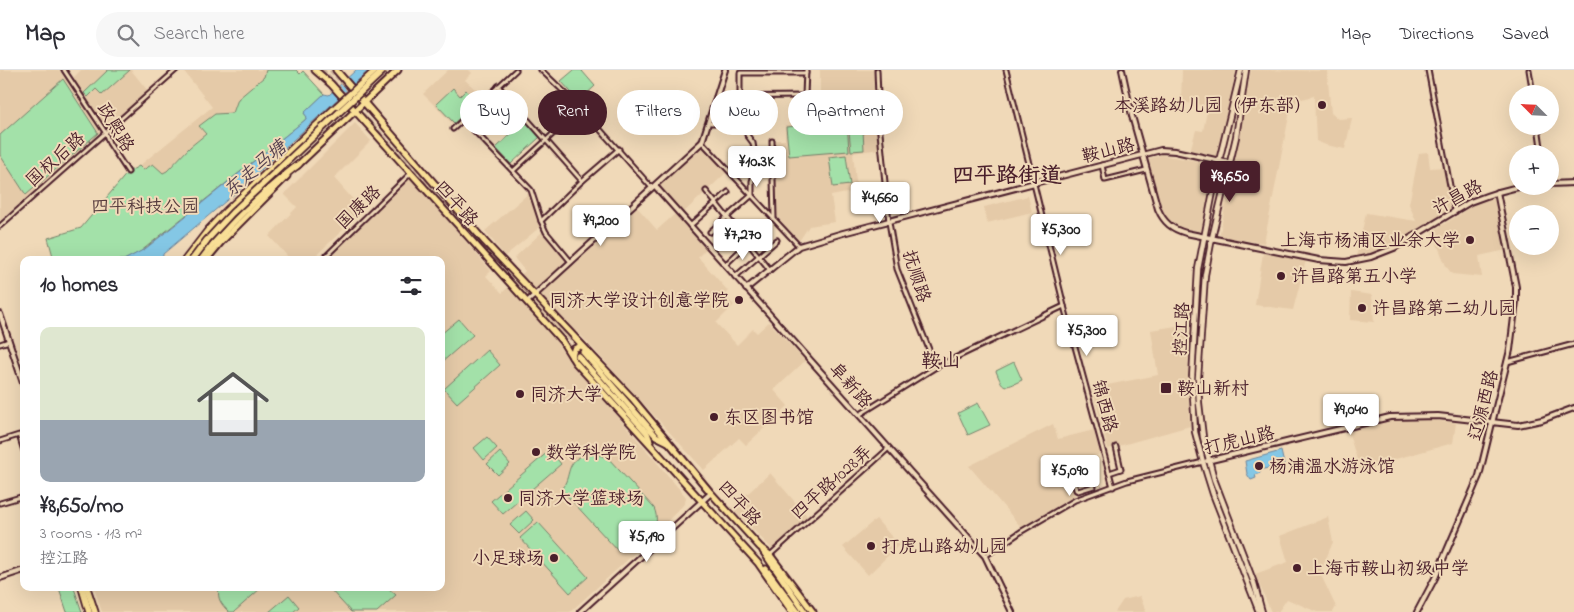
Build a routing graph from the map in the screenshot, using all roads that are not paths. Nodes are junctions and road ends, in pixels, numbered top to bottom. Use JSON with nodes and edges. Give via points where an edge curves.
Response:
{"nodes":[{"id":1,"x":64,"y":70,"type":"edge"},
{"id":2,"x":176,"y":70,"type":"edge"},
{"id":3,"x":315,"y":70,"type":"edge"},
{"id":4,"x":336,"y":70,"type":"edge"},
{"id":5,"x":376,"y":70,"type":"edge"},
{"id":6,"x":385,"y":70,"type":"edge"},
{"id":7,"x":398,"y":70,"type":"edge"},
{"id":8,"x":516,"y":70,"type":"edge"},
{"id":9,"x":541,"y":70,"type":"edge"},
{"id":10,"x":549,"y":70,"type":"edge"},
{"id":11,"x":725,"y":70,"type":"edge"},
{"id":12,"x":876,"y":70,"type":"edge"},
{"id":13,"x":1004,"y":70,"type":"edge"},
{"id":14,"x":1122,"y":70,"type":"edge"},
{"id":15,"x":1241,"y":70,"type":"edge"},
{"id":16,"x":1246,"y":70,"type":"edge"},
{"id":17,"x":1428,"y":70,"type":"edge"},
{"id":18,"x":1528,"y":70,"type":"edge"},
{"id":19,"x":806,"y":71,"type":"edge"},
{"id":20,"x":545,"y":73,"type":"junction"},
{"id":21,"x":1531,"y":85,"type":"edge"},
{"id":22,"x":498,"y":86,"type":"junction"},
{"id":23,"x":494,"y":90,"type":"edge"},
{"id":24,"x":562,"y":90,"type":"edge"},
{"id":25,"x":718,"y":90,"type":"edge"},
{"id":26,"x":740,"y":90,"type":"edge"},
{"id":27,"x":805,"y":90,"type":"edge"},
{"id":28,"x":358,"y":96,"type":"junction"},
{"id":29,"x":349,"y":104,"type":"junction"},
{"id":30,"x":364,"y":104,"type":"junction"},
{"id":31,"x":356,"y":111,"type":"junction"},
{"id":32,"x":710,"y":116,"type":"edge"},
{"id":33,"x":460,"y":123,"type":"edge"},
{"id":34,"x":453,"y":129,"type":"dead end"},
{"id":35,"x":105,"y":132,"type":"junction"},
{"id":36,"x":478,"y":135,"type":"edge"},
{"id":37,"x":551,"y":135,"type":"edge"},
{"id":38,"x":605,"y":135,"type":"edge"},
{"id":39,"x":748,"y":135,"type":"edge"},
{"id":40,"x":546,"y":140,"type":"junction"},
{"id":41,"x":772,"y":141,"type":"dead end"},
{"id":42,"x":702,"y":142,"type":"junction"},
{"id":43,"x":618,"y":149,"type":"junction"},
{"id":44,"x":1142,"y":155,"type":"junction"},
{"id":45,"x":1219,"y":161,"type":"junction"},
{"id":46,"x":1229,"y":163,"type":"junction"},
{"id":47,"x":299,"y":164,"type":"junction"},
{"id":48,"x":1102,"y":165,"type":"junction"},
{"id":49,"x":1146,"y":170,"type":"junction"},
{"id":50,"x":513,"y":171,"type":"junction"},
{"id":51,"x":128,"y":172,"type":"dead end"},
{"id":52,"x":412,"y":172,"type":"junction"},
{"id":53,"x":582,"y":182,"type":"junction"},
{"id":54,"x":1034,"y":183,"type":"junction"},
{"id":55,"x":1574,"y":183,"type":"edge"},
{"id":56,"x":1559,"y":184,"type":"edge"},
{"id":57,"x":653,"y":187,"type":"junction"},
{"id":58,"x":1509,"y":189,"type":"edge"},
{"id":59,"x":706,"y":191,"type":"dead end"},
{"id":60,"x":728,"y":192,"type":"dead end"},
{"id":61,"x":1496,"y":192,"type":"junction"},
{"id":62,"x":752,"y":195,"type":"junction"},
{"id":63,"x":716,"y":203,"type":"junction"},
{"id":64,"x":1455,"y":212,"type":"junction"},
{"id":65,"x":728,"y":216,"type":"junction"},
{"id":66,"x":774,"y":218,"type":"junction"},
{"id":67,"x":541,"y":222,"type":"junction"},
{"id":68,"x":888,"y":222,"type":"junction"},
{"id":69,"x":0,"y":226,"type":"edge"},
{"id":70,"x":690,"y":226,"type":"junction"},
{"id":71,"x":710,"y":232,"type":"dead end"},
{"id":72,"x":1204,"y":237,"type":"junction"},
{"id":73,"x":1212,"y":238,"type":"junction"},
{"id":74,"x":777,"y":240,"type":"dead end"},
{"id":75,"x":748,"y":243,"type":"junction"},
{"id":76,"x":800,"y":246,"type":"junction"},
{"id":77,"x":189,"y":256,"type":"edge"},
{"id":78,"x":190,"y":256,"type":"edge"},
{"id":79,"x":195,"y":256,"type":"edge"},
{"id":80,"x":203,"y":256,"type":"edge"},
{"id":81,"x":209,"y":256,"type":"edge"},
{"id":82,"x":326,"y":256,"type":"edge"},
{"id":83,"x":759,"y":256,"type":"junction"},
{"id":84,"x":571,"y":262,"type":"junction"},
{"id":85,"x":725,"y":265,"type":"junction"},
{"id":86,"x":770,"y":270,"type":"junction"},
{"id":87,"x":735,"y":276,"type":"junction"},
{"id":88,"x":746,"y":289,"type":"junction"},
{"id":89,"x":535,"y":296,"type":"junction"},
{"id":90,"x":527,"y":302,"type":"junction"},
{"id":91,"x":1064,"y":306,"type":"junction"},
{"id":92,"x":0,"y":314,"type":"edge"},
{"id":93,"x":9,"y":341,"type":"junction"},
{"id":94,"x":0,"y":344,"type":"edge"},
{"id":95,"x":1574,"y":344,"type":"edge"},
{"id":96,"x":579,"y":354,"type":"junction"},
{"id":97,"x":1507,"y":362,"type":"junction"},
{"id":98,"x":936,"y":367,"type":"junction"},
{"id":99,"x":20,"y":374,"type":"edge"},
{"id":100,"x":1574,"y":408,"type":"edge"},
{"id":101,"x":859,"y":415,"type":"junction"},
{"id":102,"x":1493,"y":423,"type":"junction"},
{"id":103,"x":20,"y":438,"type":"edge"},
{"id":104,"x":0,"y":441,"type":"edge"},
{"id":105,"x":1116,"y":447,"type":"dead end"},
{"id":106,"x":888,"y":448,"type":"junction"},
{"id":107,"x":1210,"y":460,"type":"junction"},
{"id":108,"x":1203,"y":462,"type":"junction"},
{"id":109,"x":1071,"y":469,"type":"dead end"},
{"id":110,"x":1109,"y":473,"type":"junction"},
{"id":111,"x":1094,"y":486,"type":"dead end"},
{"id":112,"x":1113,"y":487,"type":"junction"},
{"id":113,"x":711,"y":493,"type":"junction"},
{"id":114,"x":20,"y":497,"type":"edge"},
{"id":115,"x":702,"y":501,"type":"junction"},
{"id":116,"x":0,"y":503,"type":"edge"},
{"id":117,"x":760,"y":547,"type":"junction"},
{"id":118,"x":770,"y":555,"type":"junction"},
{"id":119,"x":985,"y":556,"type":"junction"},
{"id":120,"x":758,"y":563,"type":"junction"},
{"id":121,"x":20,"y":571,"type":"edge"},
{"id":122,"x":0,"y":578,"type":"edge"},
{"id":123,"x":82,"y":591,"type":"edge"},
{"id":124,"x":89,"y":591,"type":"edge"},
{"id":125,"x":88,"y":612,"type":"edge"},
{"id":126,"x":96,"y":612,"type":"edge"},
{"id":127,"x":580,"y":612,"type":"edge"},
{"id":128,"x":792,"y":612,"type":"edge"},
{"id":129,"x":798,"y":612,"type":"edge"},
{"id":130,"x":805,"y":612,"type":"edge"},
{"id":131,"x":813,"y":612,"type":"edge"},
{"id":132,"x":1012,"y":612,"type":"edge"},
{"id":133,"x":1260,"y":612,"type":"edge"},
{"id":134,"x":1417,"y":612,"type":"edge"}],
"edges":[{"from":1,"to":35,"type":"street","name":"政熙路"},
{"from":2,"to":35,"type":"street","name":"国权后路"},
{"from":3,"to":29,"type":"main road","name":"四平路"},
{"from":4,"to":28,"type":"main road","name":"四平路"},
{"from":5,"to":77,"type":"highway","bridge":true,"via":[[226,211]]},
{"from":6,"to":28,"type":"main road"},
{"from":6,"to":79,"type":"highway","bridge":true,"via":[[232,212]]},
{"from":7,"to":30,"type":"main road"},
{"from":8,"to":22,"type":"street"},
{"from":9,"to":20,"type":"street"},
{"from":10,"to":20,"type":"street"},
{"from":11,"to":25,"type":"street"},
{"from":12,"to":68,"type":"street","name":"抚顺路"},
{"from":13,"to":54,"type":"street","name":"锦西路"},
{"from":14,"to":44,"type":"street","name":"许昌路"},
{"from":15,"to":45,"type":"main road","name":"控江路"},
{"from":16,"to":46,"type":"main road","name":"控江路"},
{"from":17,"to":64,"type":"street"},
{"from":18,"to":21,"type":"street"},
{"from":19,"to":26,"type":"street","via":[[740,73]]},
{"from":19,"to":27,"type":"street"},
{"from":20,"to":24,"type":"street"},
{"from":22,"to":23,"type":"street"},
{"from":22,"to":40,"type":"street"},
{"from":28,"to":29,"type":"main road"},
{"from":28,"to":30,"type":"main road","name":"四平路"},
{"from":29,"to":31,"type":"main road","name":"四平路"},
{"from":29,"to":78,"type":"main road","via":[[219,223]]},
{"from":30,"to":31,"type":"main road"},
{"from":30,"to":89,"type":"main road","name":"四平路"},
{"from":31,"to":47,"type":"main road"},
{"from":31,"to":52,"type":"main road","name":"四平路"},
{"from":32,"to":42,"type":"street"},
{"from":33,"to":34,"type":"street"},
{"from":35,"to":51,"type":"street","name":"政熙路"},
{"from":35,"to":69,"type":"street","name":"国权后路"},
{"from":36,"to":50,"type":"street"},
{"from":37,"to":40,"type":"street"},
{"from":38,"to":43,"type":"street"},
{"from":39,"to":62,"type":"street","via":[[754,149]]},
{"from":40,"to":50,"type":"street"},
{"from":40,"to":53,"type":"street"},
{"from":41,"to":66,"type":"street"},
{"from":42,"to":57,"type":"street"},
{"from":42,"to":62,"type":"street"},
{"from":43,"to":53,"type":"street"},
{"from":43,"to":57,"type":"street"},
{"from":44,"to":45,"type":"street","name":"鞍山路","via":[[1161,150],[1175,151]]},
{"from":44,"to":48,"type":"street","name":"鞍山路"},
{"from":44,"to":49,"type":"street","name":"许昌路"},
{"from":45,"to":46,"type":"street","name":"鞍山路"},
{"from":45,"to":72,"type":"main road","name":"控江路"},
{"from":46,"to":73,"type":"main road","name":"控江路"},
{"from":47,"to":80,"type":"highway","via":[[248,208]]},
{"from":47,"to":81,"type":"main road"},
{"from":48,"to":49,"type":"street","via":[[1105,180]]},
{"from":48,"to":54,"type":"street","name":"鞍山路"},
{"from":49,"to":72,"type":"street","name":"许昌路","via":[[1165,222],[1178,231]]},
{"from":50,"to":67,"type":"street","via":[[531,190]]},
{"from":52,"to":82,"type":"street","name":"国康路"},
{"from":52,"to":90,"type":"main road","name":"四平路"},
{"from":53,"to":67,"type":"street"},
{"from":54,"to":68,"type":"street","name":"鞍山路"},
{"from":54,"to":91,"type":"street","name":"锦西路"},
{"from":55,"to":56,"type":"street"},
{"from":57,"to":70,"type":"street","name":"阜新路"},
{"from":57,"to":84,"type":"street"},
{"from":58,"to":61,"type":"street","name":"许昌路"},
{"from":59,"to":63,"type":"street"},
{"from":60,"to":63,"type":"street"},
{"from":61,"to":64,"type":"street","name":"许昌路"},
{"from":61,"to":97,"type":"street","name":"辽源西路","via":[[1516,287]]},
{"from":62,"to":65,"type":"street"},
{"from":62,"to":66,"type":"street"},
{"from":63,"to":65,"type":"street"},
{"from":63,"to":70,"type":"street"},
{"from":64,"to":73,"type":"street","name":"许昌路","via":[[1394,248],[1346,262],[1320,260]]},
{"from":65,"to":71,"type":"street"},
{"from":65,"to":75,"type":"street"},
{"from":66,"to":76,"type":"street"},
{"from":67,"to":84,"type":"street"},
{"from":68,"to":76,"type":"street","name":"鞍山路"},
{"from":68,"to":98,"type":"street","name":"抚顺路","via":[[896,269]]},
{"from":70,"to":85,"type":"street","name":"阜新路"},
{"from":72,"to":73,"type":"street","name":"许昌路"},
{"from":72,"to":108,"type":"main road","name":"控江路","via":[[1192,321],[1192,400],[1195,432]]},
{"from":73,"to":107,"type":"main road","name":"控江路","via":[[1205,275],[1198,378],[1201,427]]},
{"from":74,"to":83,"type":"street"},
{"from":75,"to":83,"type":"street"},
{"from":75,"to":85,"type":"street"},
{"from":76,"to":86,"type":"street","name":"鞍山路"},
{"from":83,"to":86,"type":"street"},
{"from":83,"to":87,"type":"street"},
{"from":84,"to":89,"type":"street"},
{"from":85,"to":87,"type":"street","name":"阜新路"},
{"from":86,"to":88,"type":"street","name":"鞍山路"},
{"from":87,"to":88,"type":"street","name":"阜新路"},
{"from":88,"to":101,"type":"street","name":"阜新路"},
{"from":89,"to":90,"type":"street"},
{"from":89,"to":96,"type":"main road","name":"四平路"},
{"from":90,"to":96,"type":"main road","name":"四平路","via":[[562,342]]},
{"from":91,"to":98,"type":"street"},
{"from":91,"to":110,"type":"street","name":"锦西路"},
{"from":92,"to":93,"type":"street"},
{"from":93,"to":94,"type":"street"},
{"from":93,"to":99,"type":"street"},
{"from":95,"to":97,"type":"street"},
{"from":96,"to":113,"type":"main road","name":"四平路","via":[[656,436],[670,444]]},
{"from":96,"to":115,"type":"main road","name":"四平路","via":[[647,433],[651,445]]},
{"from":97,"to":102,"type":"street","name":"辽源西路"},
{"from":98,"to":101,"type":"street"},
{"from":100,"to":102,"type":"street","name":"打虎山路","via":[[1518,425]]},
{"from":101,"to":106,"type":"street","name":"阜新路"},
{"from":102,"to":107,"type":"street","name":"打虎山路","via":[[1438,416],[1390,417]]},
{"from":102,"to":134,"type":"street","name":"辽源西路","via":[[1474,490]]},
{"from":103,"to":104,"type":"street","via":[[19,435]]},
{"from":105,"to":110,"type":"street","via":[[1122,469]]},
{"from":106,"to":118,"type":"street","name":"四平路1028弄"},
{"from":106,"to":119,"type":"street","name":"阜新路"},
{"from":107,"to":108,"type":"street","name":"打虎山路"},
{"from":107,"to":133,"type":"main road","name":"控江路","via":[[1214,479],[1254,582]]},
{"from":108,"to":112,"type":"street","name":"打虎山路"},
{"from":108,"to":133,"type":"main road","name":"控江路"},
{"from":109,"to":111,"type":"street","via":[[1076,490]]},
{"from":110,"to":112,"type":"street","name":"锦西路"},
{"from":112,"to":119,"type":"street","name":"打虎山路","via":[[1075,500]]},
{"from":113,"to":115,"type":"street"},
{"from":113,"to":117,"type":"main road","name":"四平路"},
{"from":114,"to":116,"type":"street"},
{"from":115,"to":120,"type":"main road","name":"四平路"},
{"from":115,"to":127,"type":"street"},
{"from":117,"to":118,"type":"main road","name":"四平路"},
{"from":117,"to":130,"type":"main road"},
{"from":118,"to":131,"type":"main road","name":"四平路"},
{"from":119,"to":132,"type":"street","name":"阜新路"},
{"from":120,"to":128,"type":"main road","name":"四平路"},
{"from":120,"to":129,"type":"main road","via":[[772,575]]},
{"from":121,"to":122,"type":"street"},
{"from":123,"to":125,"type":"highway"},
{"from":124,"to":126,"type":"highway"}]}
